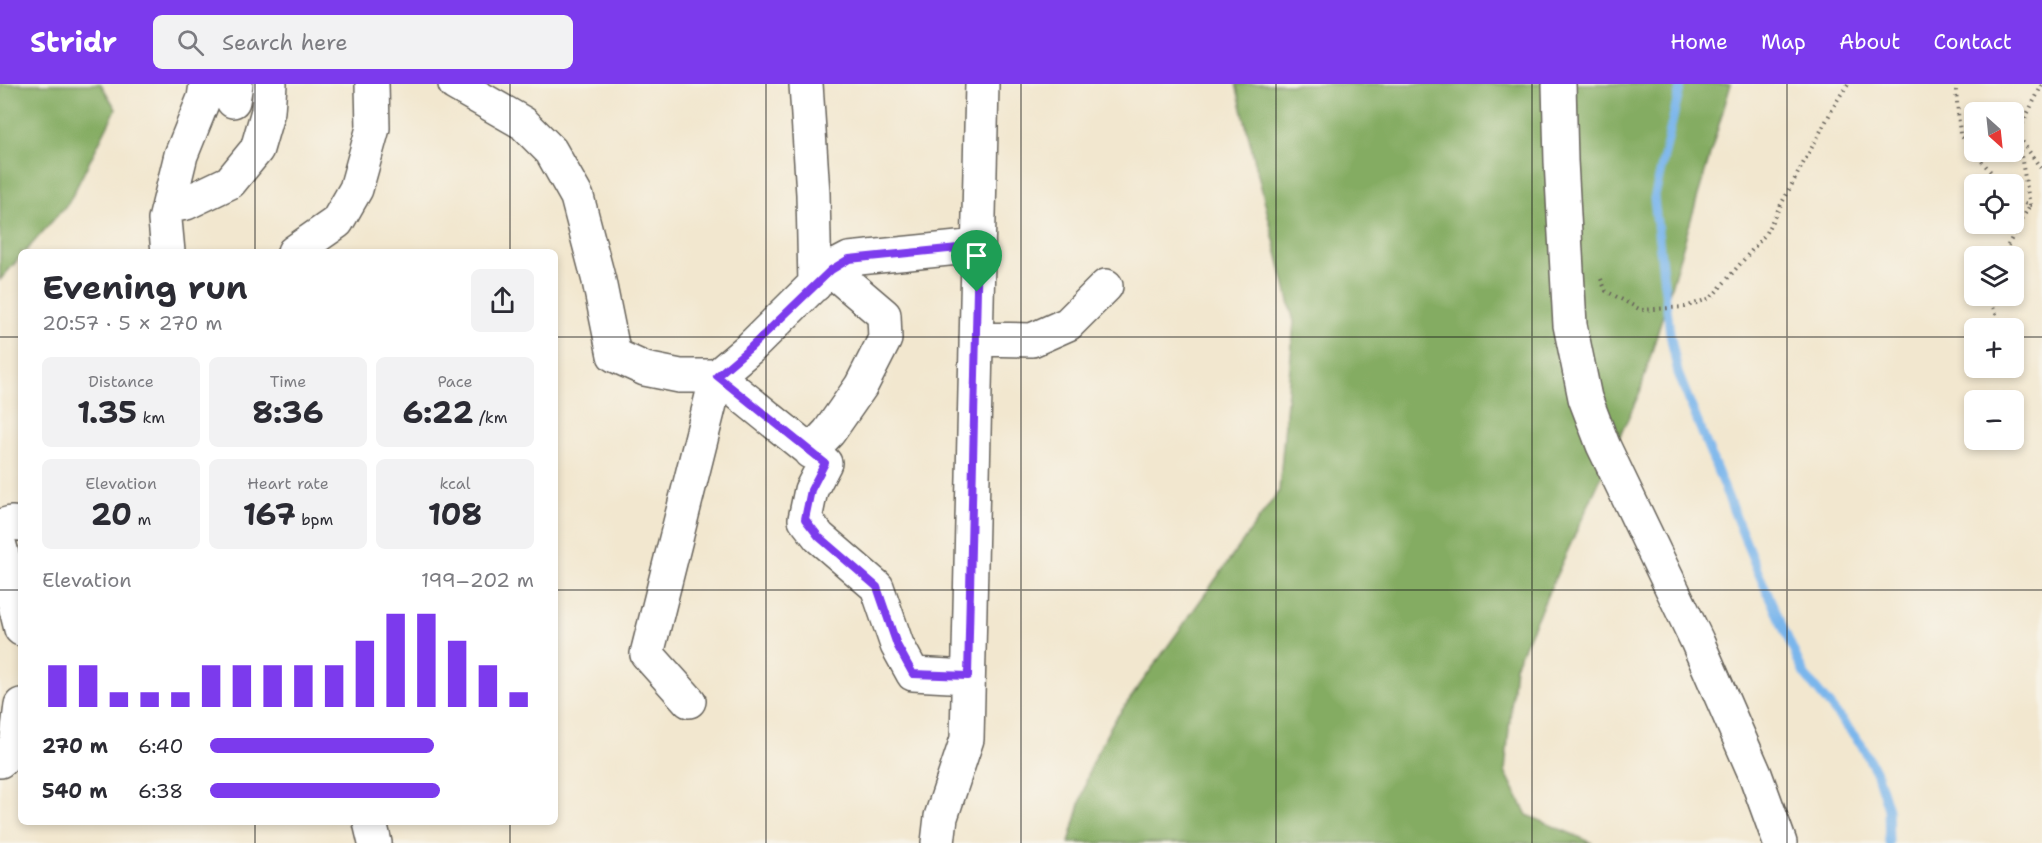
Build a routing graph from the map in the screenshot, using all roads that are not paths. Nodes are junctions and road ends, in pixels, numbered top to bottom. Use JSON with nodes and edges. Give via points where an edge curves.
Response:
{"nodes":[{"id":1,"x":206,"y":84,"type":"edge"},
{"id":2,"x":270,"y":84,"type":"edge"},
{"id":3,"x":372,"y":84,"type":"edge"},
{"id":4,"x":455,"y":84,"type":"edge"},
{"id":5,"x":806,"y":84,"type":"edge"},
{"id":6,"x":982,"y":84,"type":"edge"},
{"id":7,"x":1559,"y":84,"type":"edge"},
{"id":8,"x":169,"y":206,"type":"junction"},
{"id":9,"x":978,"y":246,"type":"junction"},
{"id":10,"x":168,"y":249,"type":"edge"},
{"id":11,"x":298,"y":249,"type":"edge"},
{"id":12,"x":823,"y":277,"type":"junction"},
{"id":13,"x":1106,"y":286,"type":"dead end"},
{"id":14,"x":976,"y":339,"type":"junction"},
{"id":15,"x":717,"y":376,"type":"junction"},
{"id":16,"x":810,"y":452,"type":"junction"},
{"id":17,"x":18,"y":524,"type":"edge"},
{"id":18,"x":0,"y":526,"type":"edge"},
{"id":19,"x":0,"y":546,"type":"edge"},
{"id":20,"x":18,"y":617,"type":"edge"},
{"id":21,"x":968,"y":676,"type":"junction"},
{"id":22,"x":689,"y":701,"type":"dead end"},
{"id":23,"x":18,"y":729,"type":"edge"},
{"id":24,"x":0,"y":761,"type":"edge"},
{"id":25,"x":371,"y":825,"type":"edge"},
{"id":26,"x":375,"y":843,"type":"edge"},
{"id":27,"x":938,"y":843,"type":"edge"},
{"id":28,"x":1780,"y":843,"type":"edge"}],
"edges":[{"from":1,"to":8,"type":"street","via":[[181,155]]},
{"from":2,"to":8,"type":"street","via":[[268,111],[256,149],[230,182],[186,203]]},
{"from":3,"to":11,"type":"street","via":[[373,129],[356,189],[337,222]]},
{"from":4,"to":15,"type":"street","via":[[524,123],[551,151],[577,197],[614,355],[645,369],[680,376]]},
{"from":5,"to":12,"type":"street"},
{"from":6,"to":9,"type":"street"},
{"from":7,"to":28,"type":"street","via":[[1570,325],[1585,398],[1603,445],[1746,753]]},
{"from":8,"to":10,"type":"street","via":[[165,220]]},
{"from":9,"to":12,"type":"street","via":[[849,259]]},
{"from":9,"to":14,"type":"street"},
{"from":12,"to":15,"type":"street"},
{"from":12,"to":16,"type":"street","via":[[884,315],[885,339],[861,386]]},
{"from":13,"to":14,"type":"street","via":[[1068,324],[1032,340]]},
{"from":14,"to":21,"type":"street"},
{"from":15,"to":16,"type":"street"},
{"from":15,"to":22,"type":"street","via":[[646,654]]},
{"from":16,"to":21,"type":"street","via":[[825,463],[811,490],[805,519],[819,537],[877,587],[897,645],[913,674]]},
{"from":17,"to":18,"type":"street"},
{"from":19,"to":20,"type":"street"},
{"from":21,"to":27,"type":"street","via":[[967,739],[940,817]]},
{"from":23,"to":24,"type":"street","via":[[16,745]]},
{"from":25,"to":26,"type":"street"}]}
